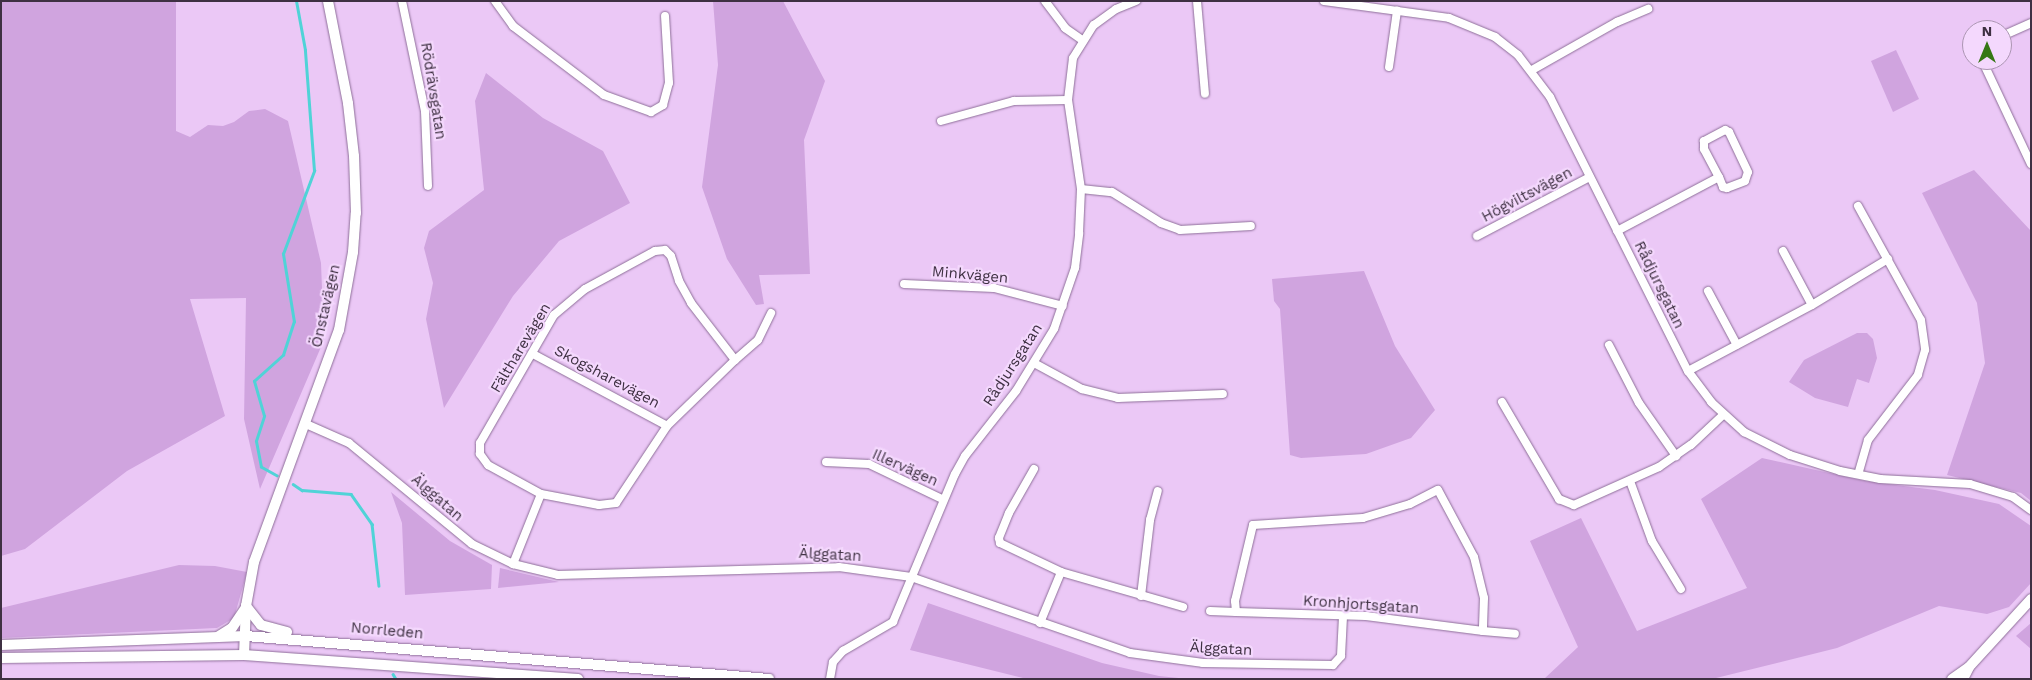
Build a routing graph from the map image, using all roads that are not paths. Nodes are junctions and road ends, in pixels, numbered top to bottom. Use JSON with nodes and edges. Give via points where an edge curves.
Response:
{"nodes":[{"id":1,"x":328,"y":1,"type":"edge"},
{"id":2,"x":402,"y":1,"type":"edge"},
{"id":3,"x":495,"y":1,"type":"edge"},
{"id":4,"x":1046,"y":1,"type":"edge"},
{"id":5,"x":1136,"y":1,"type":"edge"},
{"id":6,"x":1197,"y":1,"type":"edge"},
{"id":7,"x":1324,"y":1,"type":"edge"},
{"id":8,"x":1648,"y":9,"type":"dead end"},
{"id":9,"x":1397,"y":11,"type":"junction"},
{"id":10,"x":665,"y":16,"type":"dead end"},
{"id":11,"x":2031,"y":23,"type":"edge"},
{"id":12,"x":2012,"y":32,"type":"edge"},
{"id":13,"x":1082,"y":40,"type":"junction"},
{"id":14,"x":1389,"y":67,"type":"dead end"},
{"id":15,"x":1532,"y":70,"type":"junction"},
{"id":16,"x":1987,"y":70,"type":"edge"},
{"id":17,"x":1205,"y":94,"type":"dead end"},
{"id":18,"x":1068,"y":100,"type":"junction"},
{"id":19,"x":941,"y":121,"type":"dead end"},
{"id":20,"x":2031,"y":164,"type":"edge"},
{"id":21,"x":1590,"y":177,"type":"junction"},
{"id":22,"x":1719,"y":177,"type":"junction"},
{"id":23,"x":428,"y":186,"type":"dead end"},
{"id":24,"x":1081,"y":189,"type":"junction"},
{"id":25,"x":1858,"y":206,"type":"dead end"},
{"id":26,"x":1250,"y":226,"type":"dead end"},
{"id":27,"x":1617,"y":230,"type":"junction"},
{"id":28,"x":1477,"y":236,"type":"dead end"},
{"id":29,"x":1783,"y":251,"type":"dead end"},
{"id":30,"x":1888,"y":259,"type":"junction"},
{"id":31,"x":904,"y":284,"type":"dead end"},
{"id":32,"x":1708,"y":291,"type":"dead end"},
{"id":33,"x":1812,"y":305,"type":"junction"},
{"id":34,"x":1063,"y":306,"type":"junction"},
{"id":35,"x":772,"y":313,"type":"dead end"},
{"id":36,"x":1609,"y":345,"type":"dead end"},
{"id":37,"x":1737,"y":345,"type":"junction"},
{"id":38,"x":532,"y":354,"type":"junction"},
{"id":39,"x":734,"y":360,"type":"junction"},
{"id":40,"x":1034,"y":363,"type":"junction"},
{"id":41,"x":1688,"y":371,"type":"junction"},
{"id":42,"x":1223,"y":394,"type":"dead end"},
{"id":43,"x":1502,"y":402,"type":"dead end"},
{"id":44,"x":1723,"y":415,"type":"junction"},
{"id":45,"x":306,"y":424,"type":"junction"},
{"id":46,"x":667,"y":426,"type":"junction"},
{"id":47,"x":1676,"y":456,"type":"junction"},
{"id":48,"x":826,"y":462,"type":"dead end"},
{"id":49,"x":1034,"y":469,"type":"dead end"},
{"id":50,"x":1858,"y":474,"type":"junction"},
{"id":51,"x":1630,"y":481,"type":"junction"},
{"id":52,"x":1158,"y":491,"type":"dead end"},
{"id":53,"x":541,"y":494,"type":"junction"},
{"id":54,"x":942,"y":499,"type":"junction"},
{"id":55,"x":2031,"y":510,"type":"edge"},
{"id":56,"x":513,"y":564,"type":"junction"},
{"id":57,"x":1061,"y":572,"type":"junction"},
{"id":58,"x":911,"y":577,"type":"junction"},
{"id":59,"x":1681,"y":589,"type":"dead end"},
{"id":60,"x":1141,"y":596,"type":"junction"},
{"id":61,"x":2031,"y":600,"type":"edge"},
{"id":62,"x":246,"y":606,"type":"junction"},
{"id":63,"x":1183,"y":607,"type":"dead end"},
{"id":64,"x":2031,"y":609,"type":"edge"},
{"id":65,"x":1210,"y":611,"type":"dead end"},
{"id":66,"x":1236,"y":612,"type":"junction"},
{"id":67,"x":1343,"y":616,"type":"junction"},
{"id":68,"x":2014,"y":619,"type":"junction"},
{"id":69,"x":1040,"y":623,"type":"junction"},
{"id":70,"x":1483,"y":631,"type":"junction"},
{"id":71,"x":1515,"y":634,"type":"dead end"},
{"id":72,"x":219,"y":636,"type":"junction"},
{"id":73,"x":246,"y":636,"type":"junction"},
{"id":74,"x":306,"y":639,"type":"junction"},
{"id":75,"x":1,"y":645,"type":"edge"},
{"id":76,"x":244,"y":655,"type":"junction"},
{"id":77,"x":1,"y":658,"type":"edge"},
{"id":78,"x":1969,"y":667,"type":"junction"},
{"id":79,"x":578,"y":679,"type":"edge"},
{"id":80,"x":769,"y":679,"type":"edge"},
{"id":81,"x":830,"y":679,"type":"edge"},
{"id":82,"x":1952,"y":679,"type":"edge"},
{"id":83,"x":1963,"y":679,"type":"edge"}],
"edges":[{"from":1,"to":45,"type":"main road","name":"Önstavägen","via":[[348,103],[356,213],[348,288],[339,330]]},
{"from":2,"to":23,"type":"street","name":"Rödrävsgatan","via":[[425,111]]},
{"from":3,"to":10,"type":"street","via":[[513,26],[604,95],[651,112],[663,105],[669,83]]},
{"from":4,"to":13,"type":"street","via":[[1065,28]]},
{"from":5,"to":13,"type":"street","name":"Rådjursgatan","via":[[1104,18]]},
{"from":6,"to":17,"type":"street"},
{"from":7,"to":9,"type":"street","name":"Rådjursgatan"},
{"from":8,"to":15,"type":"street","via":[[1626,17]]},
{"from":9,"to":14,"type":"street"},
{"from":9,"to":15,"type":"street","name":"Rådjursgatan","via":[[1449,18],[1473,26],[1508,46]]},
{"from":11,"to":12,"type":"street"},
{"from":13,"to":18,"type":"street","name":"Rådjursgatan","via":[[1069,74]]},
{"from":15,"to":21,"type":"street","name":"Rådjursgatan","via":[[1550,97]]},
{"from":16,"to":20,"type":"street"},
{"from":18,"to":19,"type":"street","via":[[1014,101]]},
{"from":18,"to":24,"type":"street","name":"Rådjursgatan"},
{"from":21,"to":27,"type":"street","name":"Rådjursgatan"},
{"from":21,"to":28,"type":"street","name":"Högviltsvägen"},
{"from":22,"to":22,"type":"street","via":[[1727,188],[1748,177],[1729,132],[1724,130],[1704,141],[1704,149]]},
{"from":22,"to":27,"type":"street"},
{"from":24,"to":26,"type":"street","via":[[1112,192],[1162,223],[1180,230]]},
{"from":24,"to":34,"type":"street","name":"Rådjursgatan","via":[[1074,268]]},
{"from":25,"to":30,"type":"street"},
{"from":27,"to":41,"type":"street","name":"Rådjursgatan"},
{"from":29,"to":33,"type":"street"},
{"from":30,"to":33,"type":"street"},
{"from":30,"to":50,"type":"street","via":[[1921,320],[1925,350],[1915,380],[1868,440]]},
{"from":31,"to":34,"type":"street","name":"Minkvägen","via":[[994,288]]},
{"from":32,"to":37,"type":"street"},
{"from":33,"to":37,"type":"street"},
{"from":34,"to":40,"type":"street","name":"Rådjursgatan"},
{"from":35,"to":39,"type":"street","name":"Fältharevägen","via":[[758,340]]},
{"from":36,"to":47,"type":"street","via":[[1639,403]]},
{"from":37,"to":41,"type":"street"},
{"from":38,"to":39,"type":"street","name":"Fältharevägen","via":[[564,304],[585,288],[633,262],[665,250],[672,256],[679,281],[691,303]]},
{"from":38,"to":46,"type":"street","name":"Skogsharevägen"},
{"from":38,"to":53,"type":"street","name":"Fältharevägen","via":[[480,443],[480,454],[500,474]]},
{"from":39,"to":46,"type":"street","name":"Fältharevägen"},
{"from":40,"to":42,"type":"street","via":[[1082,389],[1111,397]]},
{"from":40,"to":54,"type":"street","name":"Rådjursgatan","via":[[965,456]]},
{"from":41,"to":44,"type":"street","name":"Rådjursgatan"},
{"from":43,"to":51,"type":"street","via":[[1560,499],[1579,504]]},
{"from":44,"to":47,"type":"street"},
{"from":44,"to":50,"type":"street","name":"Rådjursgatan","via":[[1744,432],[1790,455]]},
{"from":45,"to":56,"type":"street","name":"Älggatan","via":[[349,443],[454,533]]},
{"from":45,"to":62,"type":"main road","name":"Önstavägen","via":[[254,562]]},
{"from":46,"to":53,"type":"street","name":"Fältharevägen","via":[[616,503],[599,505]]},
{"from":47,"to":51,"type":"street"},
{"from":48,"to":54,"type":"street","name":"Illervägen","via":[[869,464]]},
{"from":49,"to":57,"type":"street","via":[[1020,489],[999,538],[1000,543]]},
{"from":50,"to":55,"type":"street","name":"Rådjursgatan","via":[[1880,479],[1970,484],[2013,497]]},
{"from":51,"to":59,"type":"street","via":[[1652,541]]},
{"from":52,"to":60,"type":"street","via":[[1150,520]]},
{"from":53,"to":56,"type":"street"},
{"from":54,"to":58,"type":"street","name":"Rådjursgatan"},
{"from":56,"to":58,"type":"street","name":"Älggatan","via":[[558,575],[839,567]]},
{"from":57,"to":60,"type":"street"},
{"from":57,"to":69,"type":"street"},
{"from":58,"to":69,"type":"street","name":"Älggatan"},
{"from":58,"to":81,"type":"street","name":"Rådjursgatan","via":[[893,622],[842,651],[833,662]]},
{"from":60,"to":63,"type":"street"},
{"from":61,"to":68,"type":"main road"},
{"from":62,"to":72,"type":"main road","via":[[232,628]]},
{"from":62,"to":73,"type":"main road"},
{"from":62,"to":74,"type":"main road","via":[[261,625],[296,633]]},
{"from":64,"to":68,"type":"main road"},
{"from":65,"to":66,"type":"street","name":"Kronhjortsgatan"},
{"from":66,"to":67,"type":"street","name":"Kronhjortsgatan"},
{"from":66,"to":70,"type":"street","via":[[1235,601],[1253,525],[1363,518],[1400,507],[1438,490],[1465,537],[1475,563],[1484,598]]},
{"from":67,"to":69,"type":"street","name":"Älggatan","via":[[1341,656],[1333,665],[1264,666],[1163,660],[1130,653]]},
{"from":67,"to":70,"type":"street","name":"Kronhjortsgatan"},
{"from":68,"to":78,"type":"main road"},
{"from":70,"to":71,"type":"street","name":"Kronhjortsgatan"},
{"from":72,"to":73,"type":"main road","name":"Norrleden"},
{"from":72,"to":75,"type":"main road","name":"Norrleden"},
{"from":73,"to":74,"type":"main road","name":"Norrleden"},
{"from":73,"to":76,"type":"main road"},
{"from":74,"to":80,"type":"main road","name":"Norrleden"},
{"from":76,"to":77,"type":"main road"},
{"from":76,"to":79,"type":"main road"},
{"from":78,"to":82,"type":"main road"},
{"from":78,"to":83,"type":"main road"}]}
